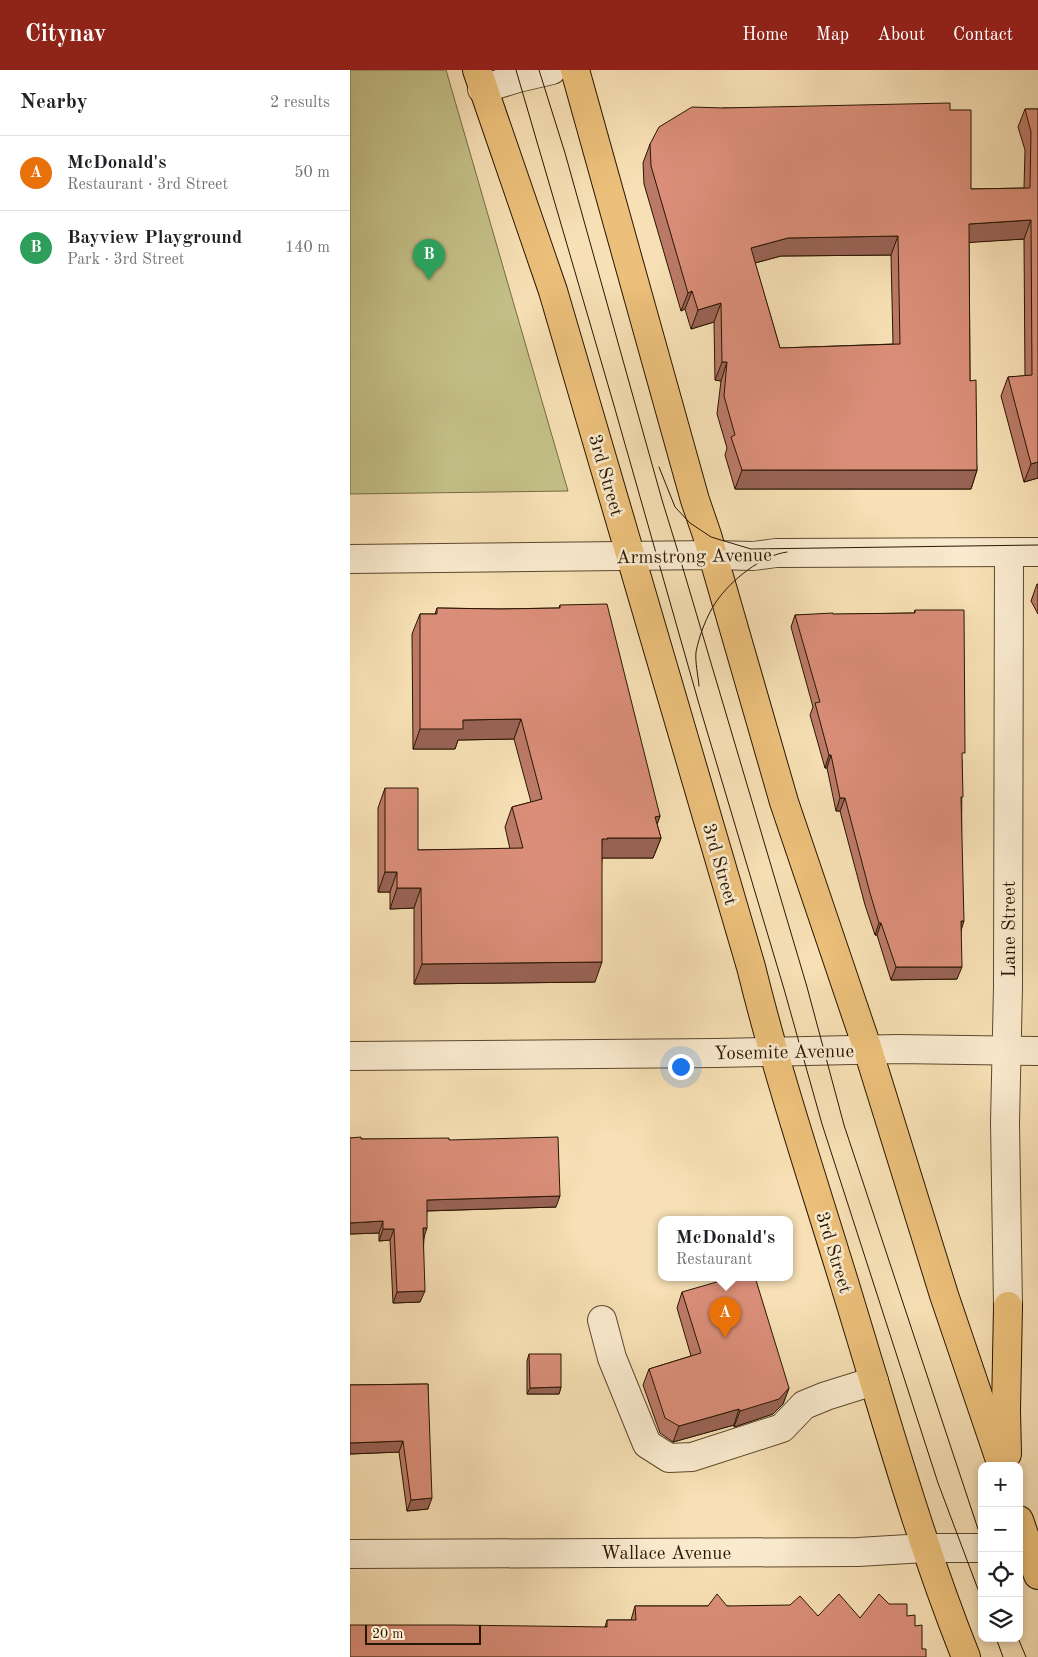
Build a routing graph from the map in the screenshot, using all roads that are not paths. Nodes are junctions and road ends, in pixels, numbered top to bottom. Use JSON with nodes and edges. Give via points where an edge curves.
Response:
{"nodes":[{"id":1,"x":552,"y":70,"type":"edge"},
{"id":2,"x":575,"y":70,"type":"edge"},
{"id":3,"x":479,"y":79,"type":"edge"},
{"id":4,"x":1038,"y":552,"type":"edge"},
{"id":5,"x":1009,"y":553,"type":"junction"},
{"id":6,"x":713,"y":555,"type":"junction"},
{"id":7,"x":631,"y":556,"type":"junction"},
{"id":8,"x":350,"y":559,"type":"edge"},
{"id":9,"x":868,"y":1050,"type":"junction"},
{"id":10,"x":1007,"y":1050,"type":"junction"},
{"id":11,"x":1038,"y":1051,"type":"edge"},
{"id":12,"x":774,"y":1052,"type":"junction"},
{"id":13,"x":350,"y":1056,"type":"edge"},
{"id":14,"x":1008,"y":1306,"type":"joint"},
{"id":15,"x":602,"y":1320,"type":"dead end"},
{"id":16,"x":874,"y":1381,"type":"junction"},
{"id":17,"x":1001,"y":1462,"type":"edge"},
{"id":18,"x":1008,"y":1462,"type":"edge"},
{"id":19,"x":1023,"y":1533,"type":"edge"},
{"id":20,"x":925,"y":1548,"type":"junction"},
{"id":21,"x":978,"y":1548,"type":"edge"},
{"id":22,"x":1028,"y":1549,"type":"edge"},
{"id":23,"x":350,"y":1554,"type":"edge"},
{"id":24,"x":1038,"y":1575,"type":"edge"},
{"id":25,"x":966,"y":1657,"type":"edge"}],
"edges":[{"from":1,"to":3,"type":"street","via":[[518,78]]},
{"from":2,"to":6,"type":"main road"},
{"from":3,"to":7,"type":"main road","name":"3rd Street","via":[[553,291]]},
{"from":4,"to":5,"type":"street","name":"Armstrong Avenue"},
{"from":5,"to":6,"type":"street","name":"Armstrong Avenue"},
{"from":5,"to":10,"type":"street","name":"Lane Street"},
{"from":6,"to":7,"type":"street","name":"Armstrong Avenue"},
{"from":6,"to":9,"type":"main road","via":[[784,802]]},
{"from":7,"to":8,"type":"street","name":"Armstrong Avenue"},
{"from":7,"to":12,"type":"main road","name":"3rd Street"},
{"from":9,"to":10,"type":"street","name":"Yosemite Avenue"},
{"from":9,"to":12,"type":"street","name":"Yosemite Avenue"},
{"from":9,"to":17,"type":"main road","via":[[944,1295]]},
{"from":10,"to":11,"type":"street","name":"Yosemite Avenue"},
{"from":10,"to":14,"type":"street","name":"Lane Street"},
{"from":12,"to":13,"type":"street","name":"Yosemite Avenue"},
{"from":12,"to":16,"type":"main road","name":"3rd Street"},
{"from":14,"to":18,"type":"main road"},
{"from":15,"to":16,"type":"street","via":[[612,1358],[647,1444],[669,1458],[692,1457],[782,1428],[804,1405]]},
{"from":16,"to":20,"type":"main road","name":"3rd Street"},
{"from":19,"to":22,"type":"main road"},
{"from":20,"to":21,"type":"street","name":"Wallace Avenue"},
{"from":20,"to":23,"type":"street","name":"Wallace Avenue","via":[[858,1552]]},
{"from":20,"to":25,"type":"main road","name":"3rd Street"},
{"from":22,"to":24,"type":"main road"}]}
